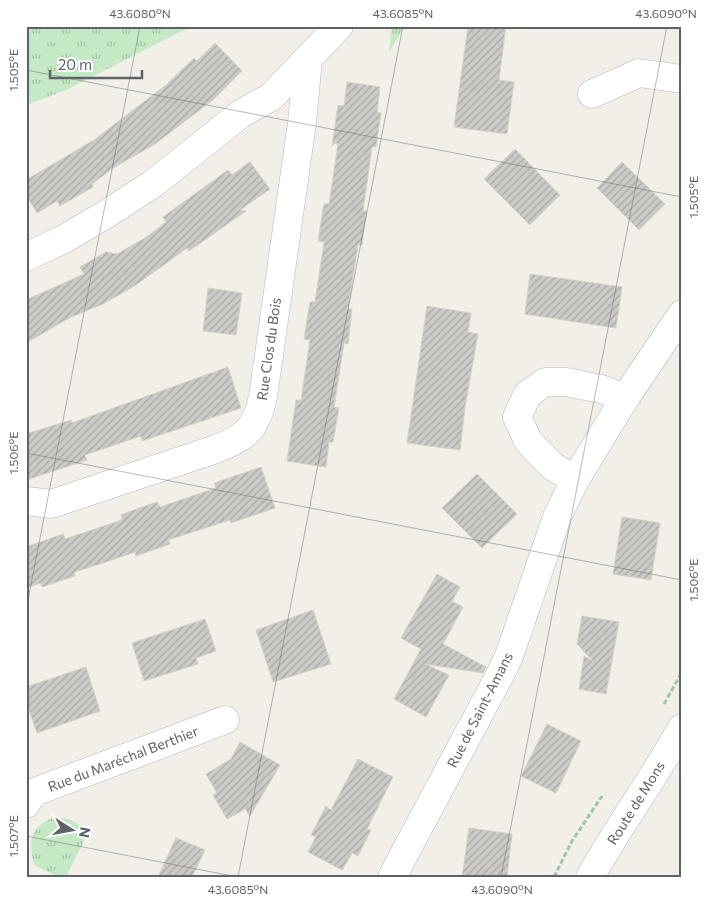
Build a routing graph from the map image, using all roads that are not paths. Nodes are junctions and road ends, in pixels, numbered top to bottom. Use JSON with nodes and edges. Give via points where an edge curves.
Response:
{"nodes":[{"id":1,"x":338,"y":26,"type":"edge"},
{"id":2,"x":308,"y":60,"type":"junction"},
{"id":3,"x":682,"y":80,"type":"edge"},
{"id":4,"x":592,"y":94,"type":"dead end"},
{"id":5,"x":26,"y":257,"type":"edge"},
{"id":6,"x":682,"y":314,"type":"edge"},
{"id":7,"x":625,"y":398,"type":"junction"},
{"id":8,"x":575,"y":480,"type":"junction"},
{"id":9,"x":26,"y":501,"type":"edge"},
{"id":10,"x":225,"y":720,"type":"dead end"},
{"id":11,"x":682,"y":728,"type":"edge"},
{"id":12,"x":26,"y":804,"type":"edge"},
{"id":13,"x":392,"y":877,"type":"edge"},
{"id":14,"x":590,"y":877,"type":"edge"}],
"edges":[{"from":1,"to":2,"type":"street"},
{"from":2,"to":5,"type":"street","via":[[271,97],[242,113],[154,183],[64,239]]},
{"from":2,"to":9,"type":"street","name":"Rue Clos du Bois","via":[[302,123],[260,413],[249,430],[235,442],[51,504]]},
{"from":3,"to":4,"type":"street","via":[[639,73]]},
{"from":6,"to":7,"type":"street","name":"Rue de Saint-Amans"},
{"from":7,"to":8,"type":"street","name":"Rue de Saint-Amans"},
{"from":7,"to":8,"type":"street","via":[[566,382],[545,382],[527,395],[518,417],[528,441],[552,466]]},
{"from":8,"to":13,"type":"street","name":"Rue de Saint-Amans","via":[[556,517],[509,656]]},
{"from":10,"to":12,"type":"street","name":"Rue du Maréchal Berthier","via":[[32,793]]},
{"from":11,"to":14,"type":"street","name":"Route de Mons"}]}
